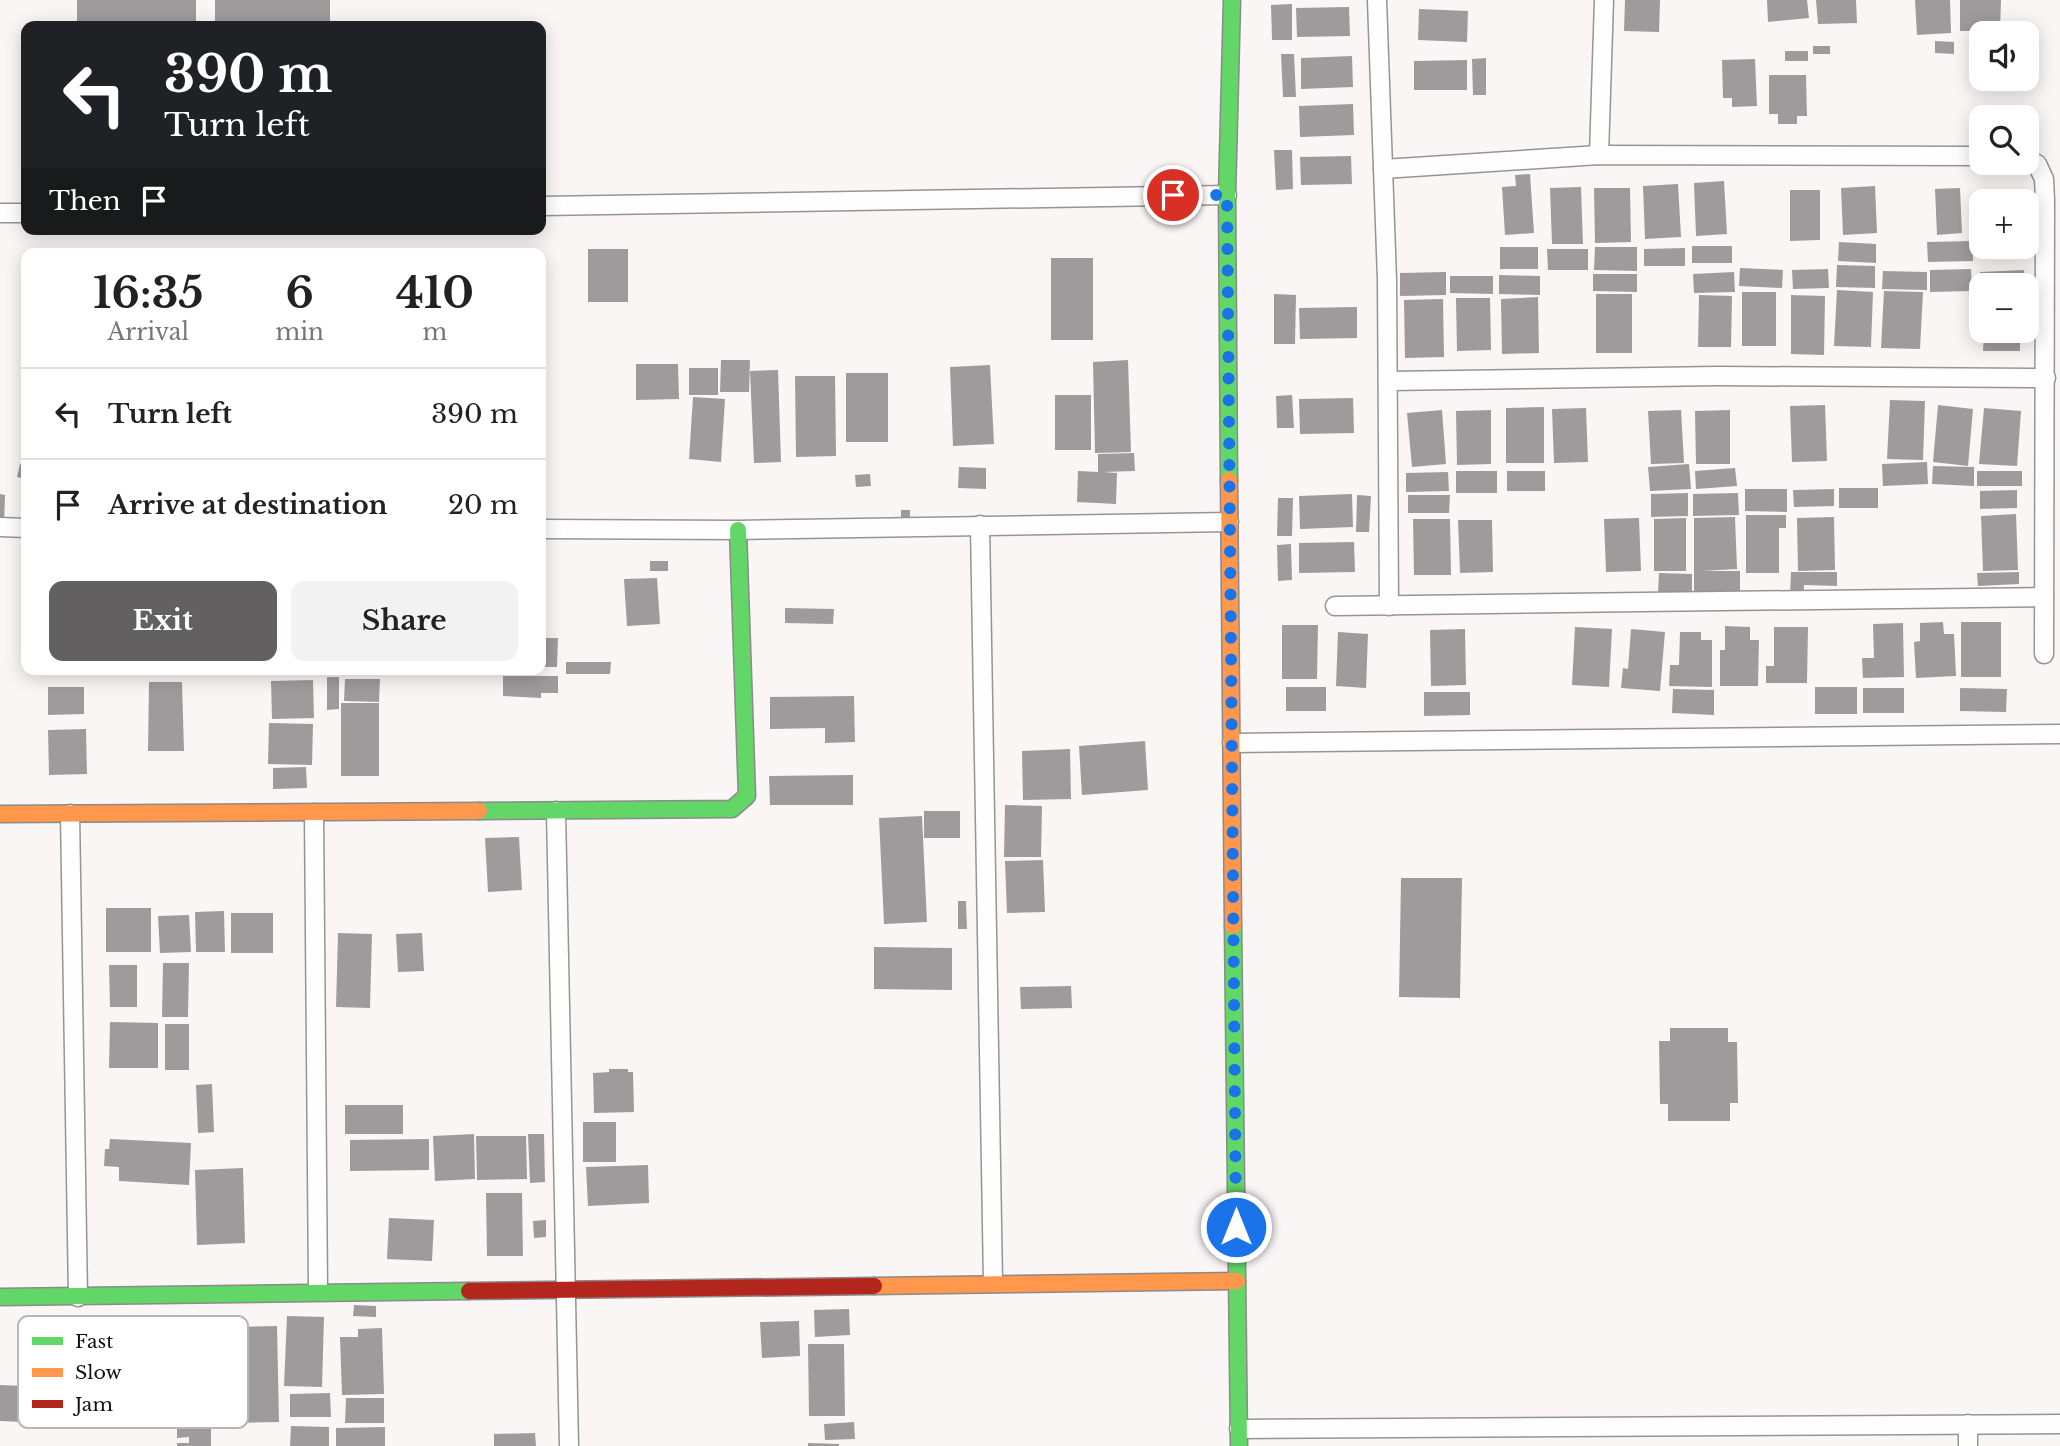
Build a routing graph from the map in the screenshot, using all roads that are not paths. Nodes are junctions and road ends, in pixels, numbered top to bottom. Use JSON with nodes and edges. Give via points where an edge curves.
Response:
{"nodes":[{"id":1,"x":1232,"y":0,"type":"edge"},
{"id":2,"x":1377,"y":0,"type":"edge"},
{"id":3,"x":1604,"y":0,"type":"edge"},
{"id":4,"x":1599,"y":155,"type":"junction"},
{"id":5,"x":1969,"y":156,"type":"edge"},
{"id":6,"x":2039,"y":168,"type":"edge"},
{"id":7,"x":1383,"y":169,"type":"junction"},
{"id":8,"x":1227,"y":195,"type":"junction"},
{"id":9,"x":546,"y":206,"type":"edge"},
{"id":10,"x":21,"y":212,"type":"edge"},
{"id":11,"x":0,"y":213,"type":"edge"},
{"id":12,"x":2046,"y":378,"type":"junction"},
{"id":13,"x":1388,"y":381,"type":"junction"},
{"id":14,"x":1228,"y":522,"type":"junction"},
{"id":15,"x":980,"y":525,"type":"junction"},
{"id":16,"x":0,"y":527,"type":"edge"},
{"id":17,"x":21,"y":528,"type":"edge"},
{"id":18,"x":546,"y":529,"type":"edge"},
{"id":19,"x":738,"y":530,"type":"junction"},
{"id":20,"x":2045,"y":597,"type":"junction"},
{"id":21,"x":1390,"y":606,"type":"junction"},
{"id":22,"x":1335,"y":607,"type":"dead end"},
{"id":23,"x":2044,"y":654,"type":"dead end"},
{"id":24,"x":2060,"y":734,"type":"edge"},
{"id":25,"x":1232,"y":743,"type":"junction"},
{"id":26,"x":556,"y":811,"type":"junction"},
{"id":27,"x":314,"y":813,"type":"junction"},
{"id":28,"x":0,"y":814,"type":"edge"},
{"id":29,"x":70,"y":814,"type":"junction"},
{"id":30,"x":1237,"y":1281,"type":"junction"},
{"id":31,"x":993,"y":1283,"type":"junction"},
{"id":32,"x":564,"y":1289,"type":"junction"},
{"id":33,"x":318,"y":1291,"type":"junction"},
{"id":34,"x":0,"y":1297,"type":"edge"},
{"id":35,"x":78,"y":1297,"type":"junction"},
{"id":36,"x":1968,"y":1424,"type":"junction"},
{"id":37,"x":2060,"y":1424,"type":"edge"},
{"id":38,"x":1239,"y":1437,"type":"edge"},
{"id":39,"x":569,"y":1446,"type":"edge"},
{"id":40,"x":1968,"y":1446,"type":"edge"}],
"edges":[{"from":1,"to":8,"type":"street"},
{"from":2,"to":7,"type":"street"},
{"from":3,"to":4,"type":"street"},
{"from":4,"to":5,"type":"street"},
{"from":4,"to":7,"type":"street"},
{"from":6,"to":12,"type":"street","via":[[2044,179]]},
{"from":7,"to":13,"type":"street"},
{"from":8,"to":9,"type":"street"},
{"from":8,"to":14,"type":"street"},
{"from":10,"to":11,"type":"street"},
{"from":12,"to":13,"type":"street"},
{"from":12,"to":20,"type":"street"},
{"from":13,"to":21,"type":"street"},
{"from":14,"to":15,"type":"street"},
{"from":14,"to":25,"type":"street"},
{"from":15,"to":19,"type":"street"},
{"from":15,"to":31,"type":"street"},
{"from":16,"to":17,"type":"street"},
{"from":18,"to":19,"type":"street"},
{"from":19,"to":26,"type":"street","via":[[747,796],[739,806],[724,811]]},
{"from":20,"to":21,"type":"street"},
{"from":20,"to":23,"type":"street"},
{"from":21,"to":22,"type":"street"},
{"from":24,"to":25,"type":"street"},
{"from":25,"to":30,"type":"street"},
{"from":26,"to":27,"type":"street"},
{"from":26,"to":32,"type":"street"},
{"from":27,"to":29,"type":"street"},
{"from":27,"to":33,"type":"street"},
{"from":28,"to":29,"type":"street"},
{"from":29,"to":35,"type":"street"},
{"from":30,"to":31,"type":"street"},
{"from":30,"to":38,"type":"street"},
{"from":31,"to":32,"type":"street"},
{"from":32,"to":33,"type":"street"},
{"from":32,"to":39,"type":"street"},
{"from":33,"to":35,"type":"street"},
{"from":34,"to":35,"type":"street"},
{"from":36,"to":37,"type":"street"},
{"from":36,"to":38,"type":"street"},
{"from":36,"to":40,"type":"street"}]}
